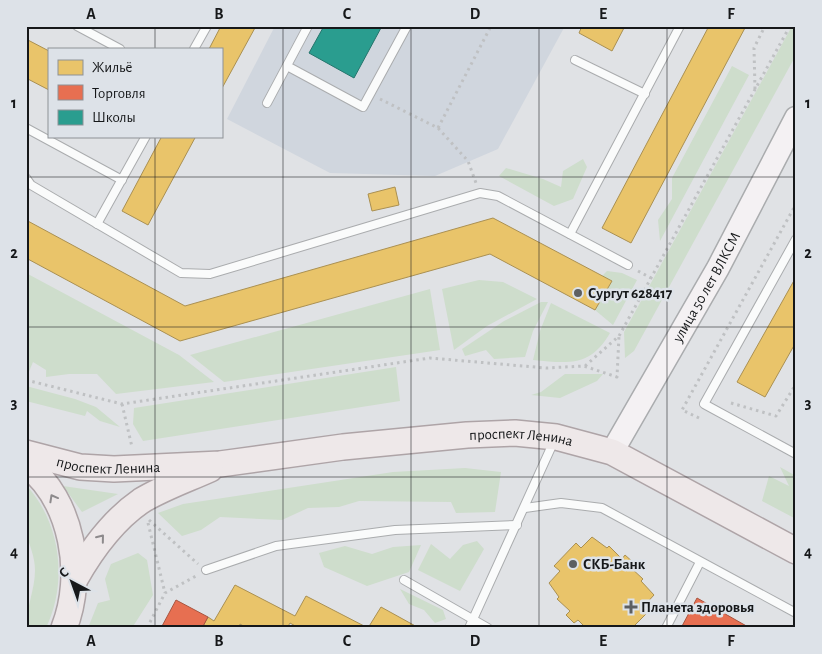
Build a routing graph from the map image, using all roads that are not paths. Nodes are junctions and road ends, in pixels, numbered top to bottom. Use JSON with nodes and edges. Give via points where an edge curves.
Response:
{"nodes":[{"id":1,"x":77,"y":26,"type":"edge"},
{"id":2,"x":207,"y":26,"type":"edge"},
{"id":3,"x":308,"y":26,"type":"edge"},
{"id":4,"x":407,"y":26,"type":"edge"},
{"id":5,"x":680,"y":26,"type":"edge"},
{"id":6,"x":118,"y":48,"type":"edge"},
{"id":7,"x":195,"y":48,"type":"edge"},
{"id":8,"x":575,"y":60,"type":"dead end"},
{"id":9,"x":287,"y":66,"type":"junction"},
{"id":10,"x":645,"y":94,"type":"junction"},
{"id":11,"x":267,"y":103,"type":"dead end"},
{"id":12,"x":796,"y":118,"type":"edge"},
{"id":13,"x":26,"y":128,"type":"edge"},
{"id":14,"x":145,"y":138,"type":"edge"},
{"id":15,"x":26,"y":178,"type":"edge"},
{"id":16,"x":122,"y":180,"type":"junction"},
{"id":17,"x":97,"y":224,"type":"junction"},
{"id":18,"x":570,"y":234,"type":"junction"},
{"id":19,"x":796,"y":239,"type":"edge"},
{"id":20,"x":628,"y":265,"type":"dead end"},
{"id":21,"x":556,"y":437,"type":"junction"},
{"id":22,"x":612,"y":452,"type":"junction"},
{"id":23,"x":26,"y":453,"type":"edge"},
{"id":24,"x":796,"y":454,"type":"edge"},
{"id":25,"x":26,"y":464,"type":"edge"},
{"id":26,"x":220,"y":464,"type":"junction"},
{"id":27,"x":525,"y":508,"type":"junction"},
{"id":28,"x":516,"y":525,"type":"junction"},
{"id":29,"x":796,"y":550,"type":"edge"},
{"id":30,"x":700,"y":562,"type":"junction"},
{"id":31,"x":206,"y":570,"type":"road end"},
{"id":32,"x":75,"y":579,"type":"junction"},
{"id":33,"x":404,"y":580,"type":"dead end"},
{"id":34,"x":796,"y":613,"type":"edge"},
{"id":35,"x":473,"y":620,"type":"junction"},
{"id":36,"x":64,"y":628,"type":"edge"},
{"id":37,"x":469,"y":628,"type":"edge"},
{"id":38,"x":488,"y":628,"type":"edge"},
{"id":39,"x":666,"y":628,"type":"edge"}],
"edges":[{"from":1,"to":6,"type":"lane"},
{"from":2,"to":7,"type":"lane"},
{"from":3,"to":9,"type":"lane"},
{"from":4,"to":9,"type":"lane","via":[[363,107]]},
{"from":5,"to":10,"type":"lane"},
{"from":8,"to":10,"type":"lane"},
{"from":9,"to":11,"type":"lane"},
{"from":10,"to":18,"type":"lane"},
{"from":12,"to":22,"type":"main road","name":"улица 50 лет ВЛКСМ","via":[[718,268]]},
{"from":13,"to":16,"type":"lane"},
{"from":14,"to":16,"type":"lane"},
{"from":15,"to":17,"type":"lane","via":[[31,185]]},
{"from":16,"to":17,"type":"lane"},
{"from":17,"to":18,"type":"lane","via":[[181,273],[210,274],[480,193],[498,196]]},
{"from":18,"to":20,"type":"lane"},
{"from":19,"to":24,"type":"lane","via":[[704,404]]},
{"from":21,"to":22,"type":"main road","name":"проспект Ленина"},
{"from":21,"to":26,"type":"main road","name":"проспект Ленина","via":[[515,433],[467,435]]},
{"from":21,"to":27,"type":"lane"},
{"from":22,"to":29,"type":"main road","name":"проспект Ленина"},
{"from":23,"to":26,"type":"main road","name":"проспект Ленина","via":[[80,466],[114,469]]},
{"from":32,"to":25,"type":"main road","one_way":true,"via":[[72,544],[63,515],[48,488]]},
{"from":32,"to":26,"type":"main road","name":"проспект Ленина","one_way":true,"via":[[89,554],[124,514],[143,500]]},
{"from":27,"to":28,"type":"lane"},
{"from":27,"to":30,"type":"lane","via":[[561,503],[602,508]]},
{"from":28,"to":31,"type":"lane","via":[[395,530],[276,546]]},
{"from":28,"to":35,"type":"lane"},
{"from":30,"to":34,"type":"lane"},
{"from":30,"to":39,"type":"lane"},
{"from":32,"to":36,"type":"main road"},
{"from":33,"to":35,"type":"lane"},
{"from":35,"to":37,"type":"lane"},
{"from":35,"to":38,"type":"lane"}]}
